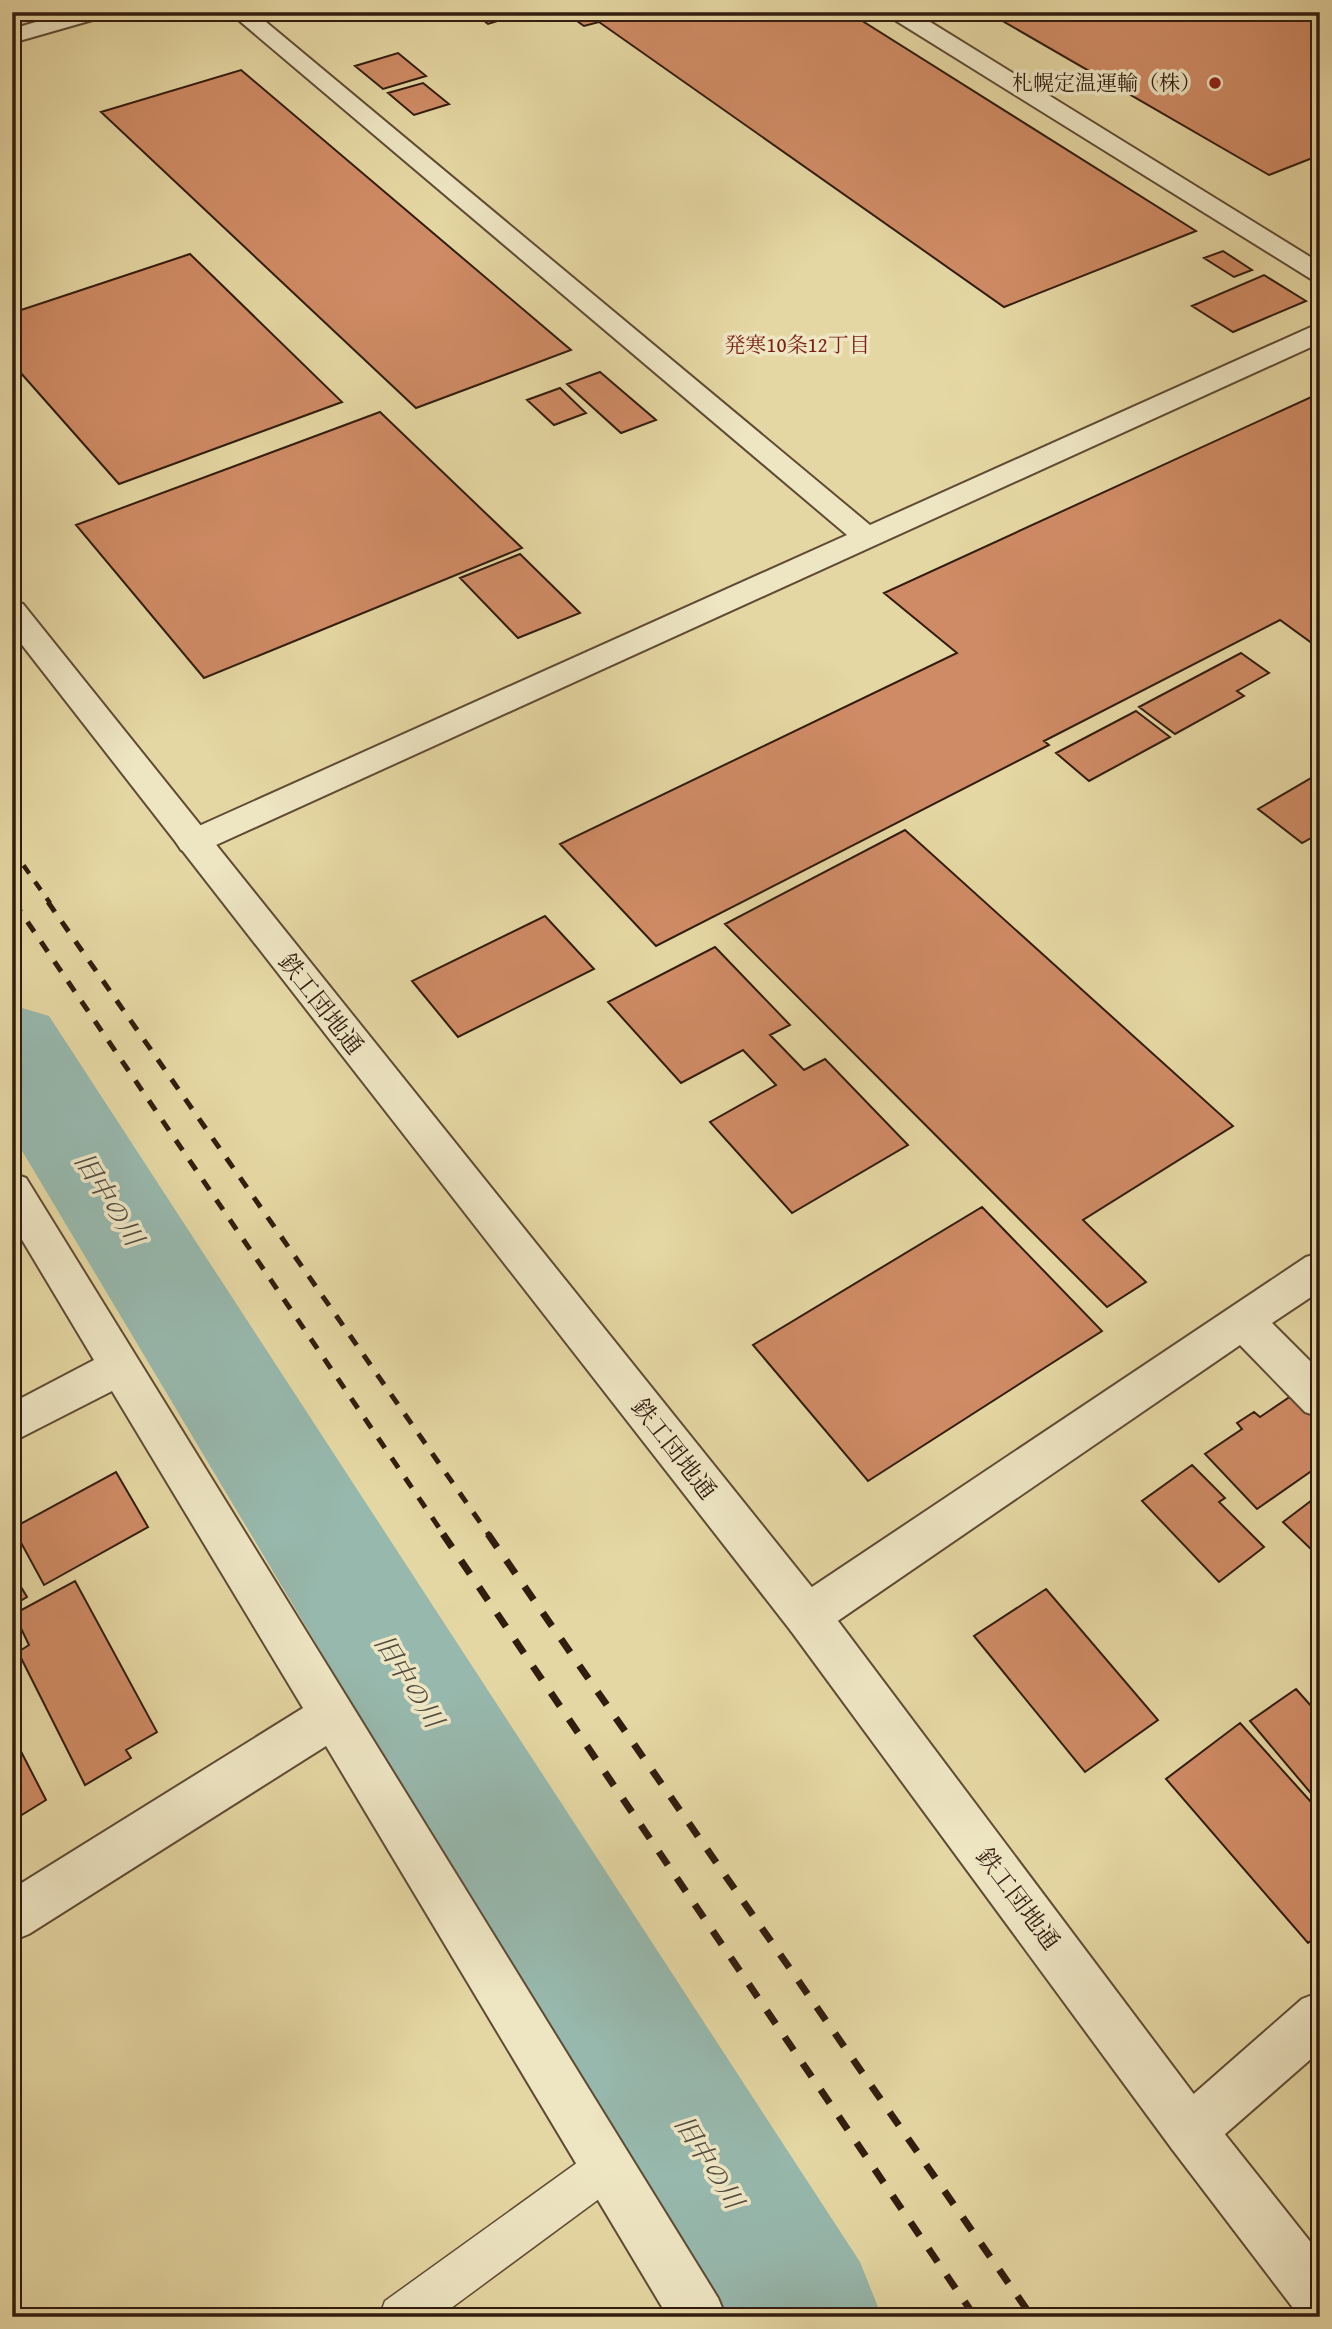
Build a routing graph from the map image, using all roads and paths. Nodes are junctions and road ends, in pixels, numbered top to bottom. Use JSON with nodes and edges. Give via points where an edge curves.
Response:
{"nodes":[{"id":1,"x":95,"y":12,"type":"edge"},
{"id":2,"x":240,"y":12,"type":"edge"},
{"id":3,"x":898,"y":12,"type":"edge"},
{"id":4,"x":12,"y":36,"type":"edge"},
{"id":5,"x":1320,"y":274,"type":"edge"},
{"id":6,"x":1320,"y":333,"type":"edge"},
{"id":7,"x":867,"y":537,"type":"junction"},
{"id":8,"x":12,"y":611,"type":"edge"},
{"id":9,"x":193,"y":842,"type":"junction"},
{"id":10,"x":12,"y":1189,"type":"edge"},
{"id":11,"x":1320,"y":1269,"type":"edge"},
{"id":12,"x":1243,"y":1321,"type":"junction"},
{"id":13,"x":120,"y":1366,"type":"junction"},
{"id":14,"x":1320,"y":1399,"type":"edge"},
{"id":15,"x":12,"y":1424,"type":"edge"},
{"id":16,"x":807,"y":1616,"type":"junction"},
{"id":17,"x":333,"y":1715,"type":"junction"},
{"id":18,"x":12,"y":1917,"type":"edge"},
{"id":19,"x":1320,"y":2017,"type":"edge"},
{"id":20,"x":1190,"y":2131,"type":"junction"},
{"id":21,"x":607,"y":2166,"type":"junction"},
{"id":22,"x":1320,"y":2298,"type":"edge"},
{"id":23,"x":401,"y":2317,"type":"edge"},
{"id":24,"x":699,"y":2317,"type":"edge"}],
"edges":[{"from":1,"to":4,"type":"street"},
{"from":2,"to":7,"type":"street"},
{"from":3,"to":5,"type":"street"},
{"from":6,"to":7,"type":"street"},
{"from":7,"to":9,"type":"street"},
{"from":8,"to":9,"type":"street","name":"鉄工団地通"},
{"from":9,"to":16,"type":"street","name":"鉄工団地通"},
{"from":10,"to":13,"type":"street"},
{"from":11,"to":12,"type":"street"},
{"from":12,"to":14,"type":"street"},
{"from":12,"to":16,"type":"street"},
{"from":13,"to":15,"type":"street"},
{"from":13,"to":17,"type":"street"},
{"from":16,"to":20,"type":"street","name":"鉄工団地通"},
{"from":17,"to":18,"type":"street"},
{"from":17,"to":21,"type":"street"},
{"from":19,"to":20,"type":"street"},
{"from":20,"to":22,"type":"street","name":"鉄工団地通"},
{"from":21,"to":23,"type":"lane"},
{"from":21,"to":24,"type":"street"}]}
